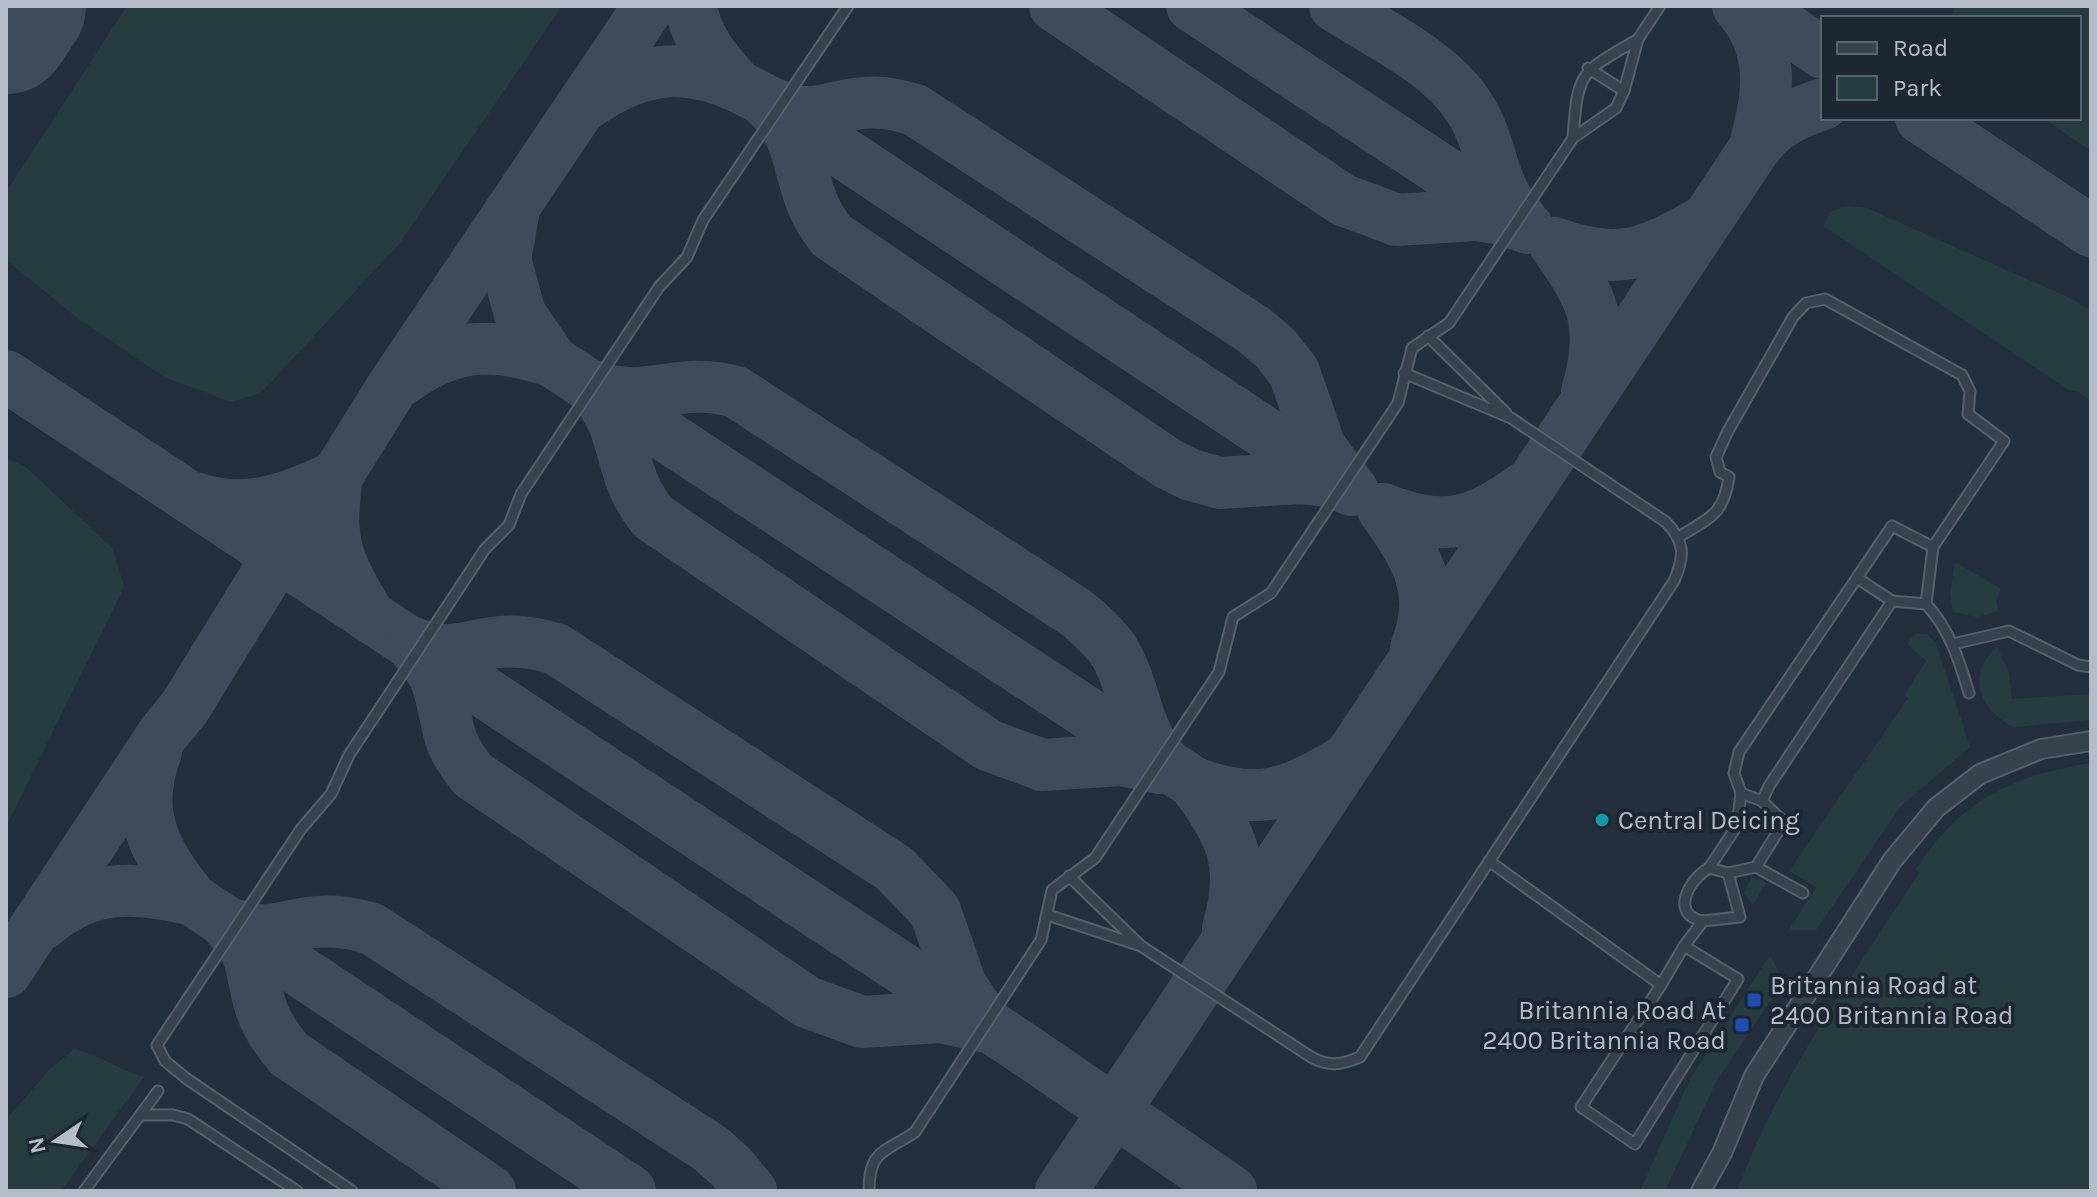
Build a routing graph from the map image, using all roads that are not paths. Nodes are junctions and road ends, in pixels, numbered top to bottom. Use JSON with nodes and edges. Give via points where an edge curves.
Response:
{"nodes":[{"id":1,"x":848,"y":6,"type":"edge"},
{"id":2,"x":1660,"y":6,"type":"edge"},
{"id":3,"x":1638,"y":39,"type":"junction"},
{"id":4,"x":1588,"y":68,"type":"junction"},
{"id":5,"x":1624,"y":91,"type":"junction"},
{"id":6,"x":1573,"y":138,"type":"junction"},
{"id":7,"x":1428,"y":336,"type":"junction"},
{"id":8,"x":1404,"y":373,"type":"junction"},
{"id":9,"x":1511,"y":418,"type":"junction"},
{"id":10,"x":1680,"y":536,"type":"junction"},
{"id":11,"x":1933,"y":547,"type":"junction"},
{"id":12,"x":1857,"y":578,"type":"junction"},
{"id":13,"x":1892,"y":601,"type":"junction"},
{"id":14,"x":1926,"y":604,"type":"junction"},
{"id":15,"x":1953,"y":644,"type":"junction"},
{"id":16,"x":2091,"y":667,"type":"edge"},
{"id":17,"x":1969,"y":693,"type":"dead end"},
{"id":18,"x":2091,"y":741,"type":"edge"},
{"id":19,"x":1741,"y":793,"type":"junction"},
{"id":20,"x":1762,"y":801,"type":"junction"},
{"id":21,"x":1489,"y":861,"type":"junction"},
{"id":22,"x":1756,"y":867,"type":"junction"},
{"id":23,"x":1709,"y":868,"type":"junction"},
{"id":24,"x":1728,"y":873,"type":"junction"},
{"id":25,"x":1069,"y":876,"type":"junction"},
{"id":26,"x":1803,"y":893,"type":"dead end"},
{"id":27,"x":1048,"y":915,"type":"junction"},
{"id":28,"x":1703,"y":921,"type":"junction"},
{"id":29,"x":1141,"y":946,"type":"junction"},
{"id":30,"x":1684,"y":946,"type":"junction"},
{"id":31,"x":1661,"y":985,"type":"junction"},
{"id":32,"x":158,"y":1091,"type":"dead end"},
{"id":33,"x":142,"y":1115,"type":"junction"},
{"id":34,"x":1722,"y":1153,"type":"junction"},
{"id":35,"x":84,"y":1191,"type":"edge"},
{"id":36,"x":297,"y":1191,"type":"edge"},
{"id":37,"x":352,"y":1191,"type":"edge"},
{"id":38,"x":869,"y":1191,"type":"edge"},
{"id":39,"x":1701,"y":1191,"type":"edge"},
{"id":40,"x":1712,"y":1191,"type":"edge"}],
"edges":[{"from":1,"to":37,"type":"lane","via":[[703,220],[687,257],[659,287],[521,494],[509,525],[485,549],[349,755],[331,794],[301,829],[157,1045],[165,1061],[187,1079]]},
{"from":2,"to":3,"type":"lane"},
{"from":3,"to":4,"type":"lane"},
{"from":3,"to":5,"type":"lane"},
{"from":4,"to":5,"type":"lane"},
{"from":4,"to":6,"type":"lane","via":[[1576,89]]},
{"from":5,"to":6,"type":"lane","via":[[1616,108]]},
{"from":6,"to":7,"type":"lane","via":[[1449,323]]},
{"from":7,"to":8,"type":"lane","via":[[1412,348]]},
{"from":7,"to":9,"type":"lane"},
{"from":8,"to":9,"type":"lane"},
{"from":8,"to":25,"type":"lane","via":[[1398,403],[1271,593],[1233,617],[1219,672],[1112,833],[1095,858]]},
{"from":9,"to":10,"type":"lane"},
{"from":10,"to":11,"type":"lane","via":[[1717,514],[1729,477],[1720,472],[1716,457],[1742,403],[1793,317],[1806,303],[1825,299],[1962,375],[1970,391],[1968,414],[2004,441]]},
{"from":10,"to":21,"type":"lane","via":[[1682,556],[1674,581]]},
{"from":11,"to":12,"type":"lane","via":[[1892,526]]},
{"from":11,"to":14,"type":"lane"},
{"from":12,"to":13,"type":"lane"},
{"from":12,"to":19,"type":"lane","via":[[1739,752],[1734,773]]},
{"from":13,"to":14,"type":"lane"},
{"from":13,"to":20,"type":"lane"},
{"from":14,"to":15,"type":"lane"},
{"from":15,"to":16,"type":"lane","via":[[2009,631]]},
{"from":15,"to":17,"type":"lane"},
{"from":18,"to":34,"type":"street","via":[[2041,749],[1980,774],[1936,808],[1892,861],[1754,1076]]},
{"from":19,"to":20,"type":"lane"},
{"from":19,"to":23,"type":"lane","via":[[1737,826]]},
{"from":20,"to":22,"type":"lane","via":[[1784,822]]},
{"from":21,"to":29,"type":"lane","via":[[1360,1057],[1347,1062],[1325,1064],[1311,1057]]},
{"from":21,"to":31,"type":"lane"},
{"from":22,"to":24,"type":"lane"},
{"from":22,"to":26,"type":"lane"},
{"from":23,"to":24,"type":"lane"},
{"from":23,"to":28,"type":"lane","via":[[1688,890],[1683,904],[1692,919]]},
{"from":24,"to":28,"type":"lane","via":[[1740,917]]},
{"from":25,"to":27,"type":"lane","via":[[1052,890]]},
{"from":25,"to":29,"type":"lane"},
{"from":27,"to":29,"type":"lane"},
{"from":27,"to":38,"type":"lane","via":[[1041,940],[915,1132],[874,1159]]},
{"from":28,"to":30,"type":"lane"},
{"from":30,"to":31,"type":"lane"},
{"from":30,"to":31,"type":"lane","via":[[1738,979],[1635,1144],[1581,1107]]},
{"from":32,"to":33,"type":"lane"},
{"from":33,"to":35,"type":"lane"},
{"from":33,"to":36,"type":"lane","via":[[188,1119]]},
{"from":34,"to":39,"type":"street"},
{"from":34,"to":40,"type":"street"}]}
